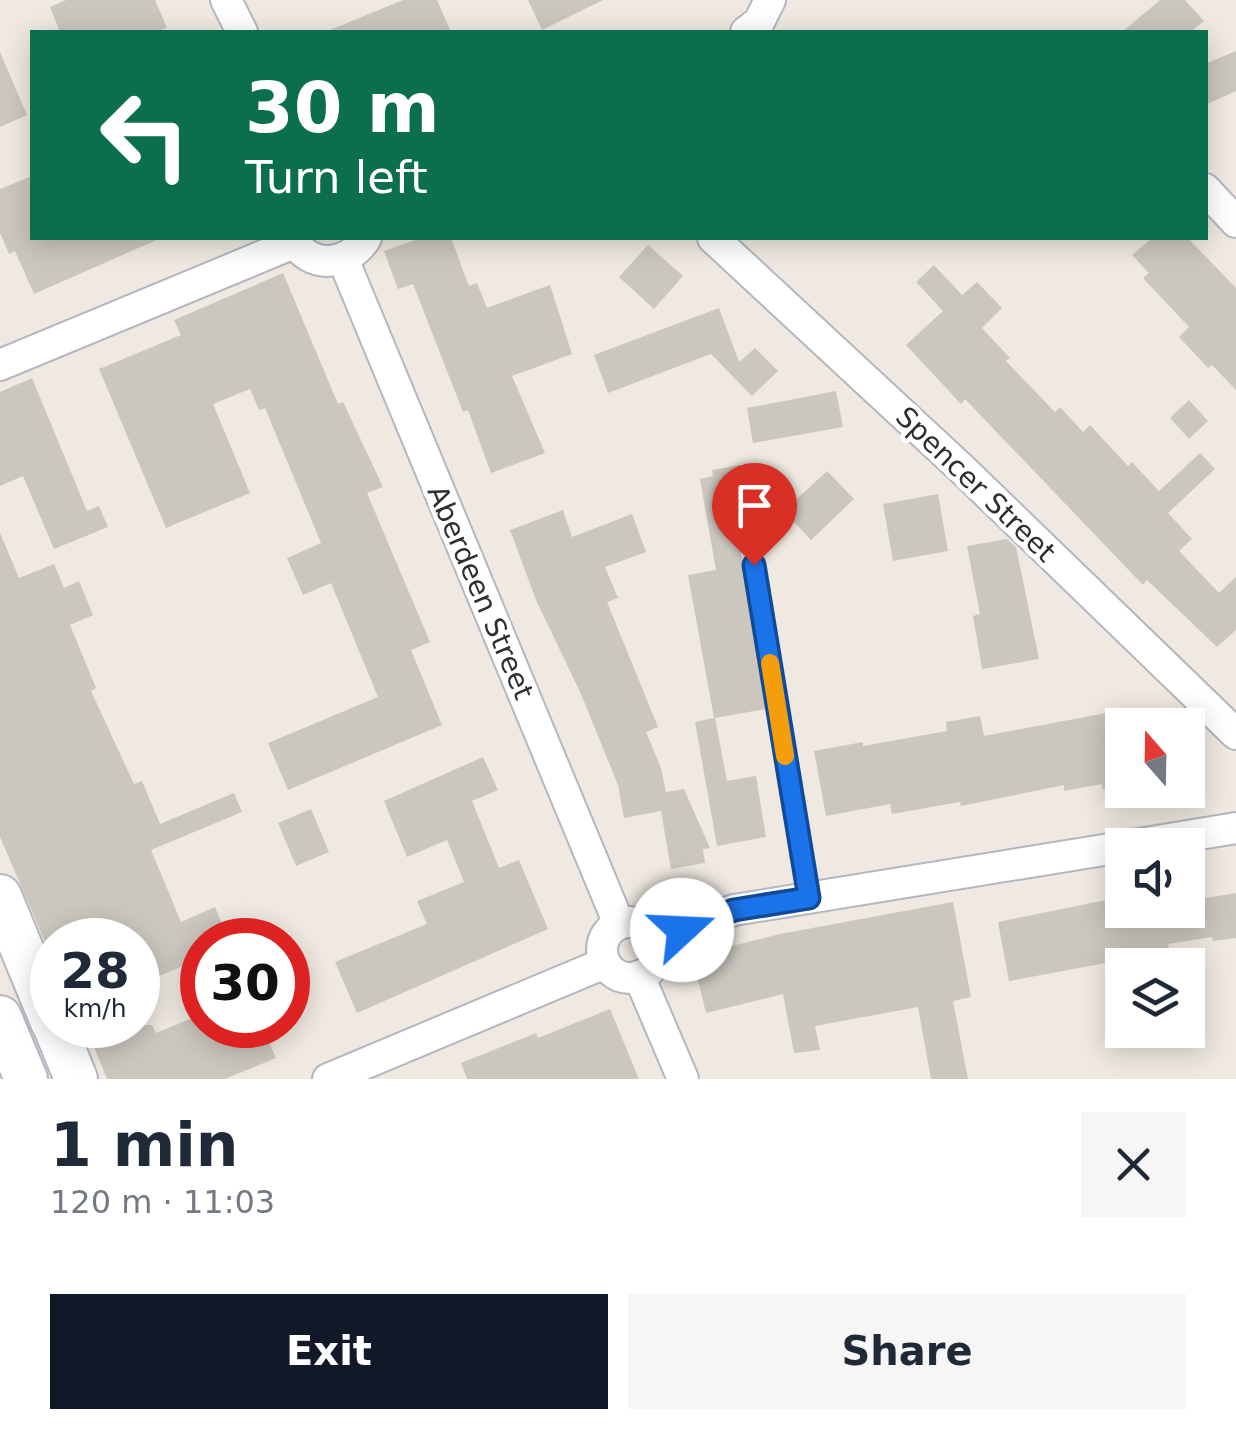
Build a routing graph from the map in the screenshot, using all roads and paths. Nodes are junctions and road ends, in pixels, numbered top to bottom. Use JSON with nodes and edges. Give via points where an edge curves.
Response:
{"nodes":[{"id":1,"x":226,"y":0,"type":"edge"},
{"id":2,"x":770,"y":0,"type":"edge"},
{"id":3,"x":241,"y":30,"type":"edge"},
{"id":4,"x":749,"y":30,"type":"edge"},
{"id":5,"x":1208,"y":192,"type":"edge"},
{"id":6,"x":1236,"y":222,"type":"edge"},
{"id":7,"x":292,"y":240,"type":"edge"},
{"id":8,"x":365,"y":240,"type":"edge"},
{"id":9,"x":715,"y":240,"type":"edge"},
{"id":10,"x":343,"y":259,"type":"junction"},
{"id":11,"x":0,"y":364,"type":"edge"},
{"id":12,"x":754,"y":565,"type":"dead end"},
{"id":13,"x":1236,"y":734,"type":"edge"},
{"id":14,"x":1236,"y":828,"type":"edge"},
{"id":15,"x":1205,"y":833,"type":"edge"},
{"id":16,"x":1105,"y":850,"type":"edge"},
{"id":17,"x":0,"y":896,"type":"edge"},
{"id":18,"x":809,"y":898,"type":"junction"},
{"id":19,"x":619,"y":924,"type":"junction"},
{"id":20,"x":656,"y":939,"type":"junction"},
{"id":21,"x":605,"y":963,"type":"junction"},
{"id":22,"x":30,"y":968,"type":"edge"},
{"id":23,"x":639,"y":976,"type":"junction"},
{"id":24,"x":0,"y":1017,"type":"edge"},
{"id":25,"x":63,"y":1048,"type":"edge"},
{"id":26,"x":26,"y":1079,"type":"edge"},
{"id":27,"x":76,"y":1079,"type":"edge"},
{"id":28,"x":328,"y":1079,"type":"edge"},
{"id":29,"x":683,"y":1079,"type":"edge"}],
"edges":[{"from":1,"to":3,"type":"street"},
{"from":2,"to":4,"type":"street"},
{"from":5,"to":6,"type":"street"},
{"from":7,"to":10,"type":"street","via":[[317,260]]},
{"from":7,"to":11,"type":"street"},
{"from":8,"to":10,"type":"street"},
{"from":9,"to":13,"type":"street","name":"Spencer Street"},
{"from":10,"to":19,"type":"street","name":"Aberdeen Street"},
{"from":12,"to":18,"type":"lane"},
{"from":14,"to":15,"type":"street"},
{"from":16,"to":18,"type":"street"},
{"from":17,"to":22,"type":"main road"},
{"from":18,"to":20,"type":"street","via":[[734,910]]},
{"from":19,"to":20,"type":"street","via":[[645,926]]},
{"from":19,"to":21,"type":"street","via":[[602,945]]},
{"from":20,"to":23,"type":"street","via":[[653,966]]},
{"from":21,"to":23,"type":"street","via":[[620,976]]},
{"from":21,"to":28,"type":"street"},
{"from":23,"to":29,"type":"street"},
{"from":24,"to":26,"type":"main road"},
{"from":25,"to":27,"type":"main road"}]}
